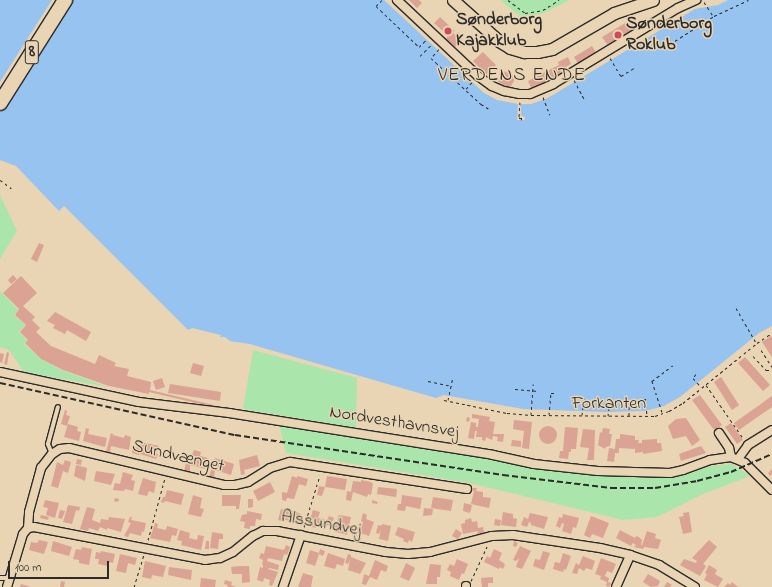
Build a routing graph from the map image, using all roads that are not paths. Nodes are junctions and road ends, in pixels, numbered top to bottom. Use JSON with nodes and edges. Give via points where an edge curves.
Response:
{"nodes":[{"id":1,"x":57,"y":0,"type":"edge"},
{"id":2,"x":65,"y":0,"type":"edge"},
{"id":3,"x":397,"y":0,"type":"edge"},
{"id":4,"x":453,"y":0,"type":"edge"},
{"id":5,"x":653,"y":0,"type":"edge"},
{"id":6,"x":696,"y":0,"type":"edge"},
{"id":7,"x":0,"y":90,"type":"edge"},
{"id":8,"x":0,"y":103,"type":"edge"},
{"id":9,"x":0,"y":372,"type":"edge"},
{"id":10,"x":58,"y":407,"type":"dead end"},
{"id":11,"x":772,"y":430,"type":"edge"},
{"id":12,"x":719,"y":433,"type":"dead end"},
{"id":13,"x":52,"y":454,"type":"junction"},
{"id":14,"x":735,"y":458,"type":"junction"},
{"id":15,"x":467,"y":489,"type":"dead end"},
{"id":16,"x":772,"y":490,"type":"edge"},
{"id":17,"x":28,"y":528,"type":"junction"},
{"id":18,"x":301,"y":535,"type":"junction"},
{"id":19,"x":630,"y":555,"type":"junction"},
{"id":20,"x":0,"y":578,"type":"edge"},
{"id":21,"x":9,"y":578,"type":"junction"},
{"id":22,"x":7,"y":587,"type":"edge"},
{"id":23,"x":283,"y":587,"type":"edge"},
{"id":24,"x":616,"y":587,"type":"edge"},
{"id":25,"x":695,"y":587,"type":"edge"}],
"edges":[{"from":1,"to":7,"type":"highway","number":"8"},
{"from":2,"to":8,"type":"highway","number":"8"},
{"from":3,"to":6,"type":"street","via":[[492,86],[504,91],[530,94],[553,84],[678,8]]},
{"from":4,"to":5,"type":"street","via":[[499,41],[524,52],[552,49],[614,13]]},
{"from":9,"to":14,"type":"street","name":"Nordvesthavnsvej","via":[[139,402],[229,413],[493,455],[534,464],[598,471],[670,473],[710,460]]},
{"from":10,"to":13,"type":"lane","via":[[48,444]]},
{"from":11,"to":14,"type":"street","via":[[748,445]]},
{"from":12,"to":14,"type":"street"},
{"from":13,"to":15,"type":"street","name":"Sundvænget","via":[[60,449],[69,448],[224,485],[248,482],[270,468],[290,462]]},
{"from":13,"to":17,"type":"street","via":[[41,468],[28,512]]},
{"from":14,"to":16,"type":"street","via":[[745,463]]},
{"from":17,"to":18,"type":"street","name":"Alssundvej","via":[[34,527],[205,560],[220,558],[233,552],[263,531]]},
{"from":17,"to":21,"type":"street","via":[[23,534]]},
{"from":18,"to":19,"type":"street","name":"Alssundvej","via":[[408,554],[430,552],[492,536],[512,536],[600,548]]},
{"from":18,"to":23,"type":"street"},
{"from":19,"to":24,"type":"street"},
{"from":19,"to":25,"type":"street","name":"Alssundvej","via":[[659,565]]},
{"from":20,"to":21,"type":"lane"},
{"from":21,"to":22,"type":"street"}]}
